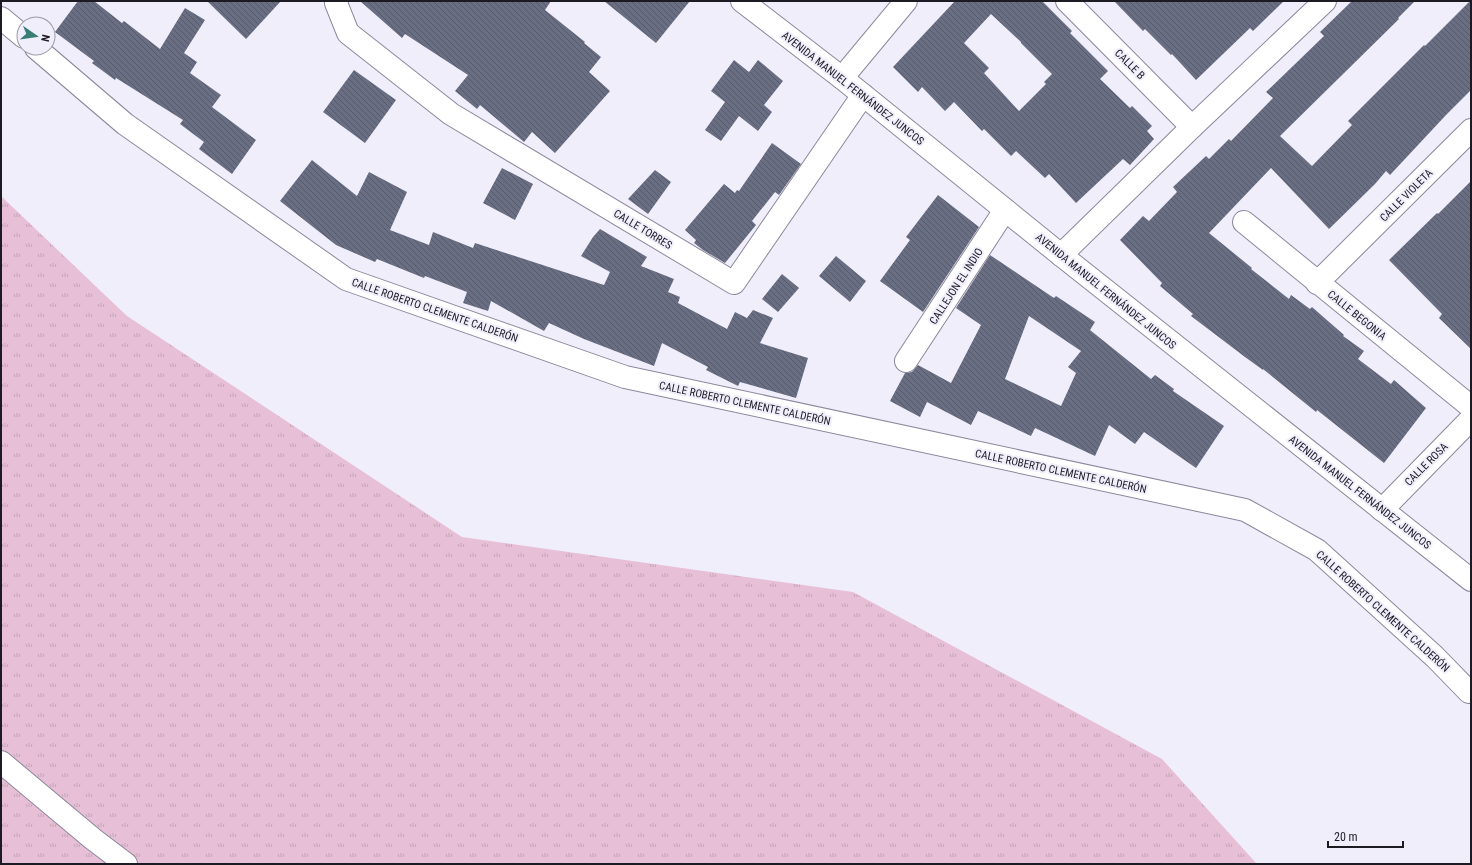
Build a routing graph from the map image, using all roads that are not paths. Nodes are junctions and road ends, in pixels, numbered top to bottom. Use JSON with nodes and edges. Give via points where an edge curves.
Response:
{"nodes":[{"id":1,"x":337,"y":1,"type":"edge"},
{"id":2,"x":742,"y":1,"type":"edge"},
{"id":3,"x":906,"y":1,"type":"edge"},
{"id":4,"x":1067,"y":1,"type":"edge"},
{"id":5,"x":1313,"y":5,"type":"edge"},
{"id":6,"x":1,"y":18,"type":"edge"},
{"id":7,"x":16,"y":30,"type":"edge"},
{"id":8,"x":45,"y":56,"type":"edge"},
{"id":9,"x":842,"y":78,"type":"junction"},
{"id":10,"x":863,"y":95,"type":"junction"},
{"id":11,"x":1192,"y":127,"type":"junction"},
{"id":12,"x":1471,"y":130,"type":"edge"},
{"id":13,"x":1005,"y":210,"type":"junction"},
{"id":14,"x":1244,"y":222,"type":"dead end"},
{"id":15,"x":1061,"y":255,"type":"junction"},
{"id":16,"x":1317,"y":283,"type":"junction"},
{"id":17,"x":906,"y":361,"type":"dead end"},
{"id":18,"x":1471,"y":407,"type":"edge"},
{"id":19,"x":1471,"y":419,"type":"edge"},
{"id":20,"x":1382,"y":510,"type":"junction"},
{"id":21,"x":1471,"y":580,"type":"edge"},
{"id":22,"x":1471,"y":691,"type":"edge"},
{"id":23,"x":1,"y":762,"type":"edge"},
{"id":24,"x":126,"y":864,"type":"edge"}],
"edges":[{"from":1,"to":10,"type":"street","name":"CALLE TORRES","via":[[348,33],[451,114],[734,283]]},
{"from":2,"to":9,"type":"street","name":"AVENIDA MANUEL FERNÁNDEZ JUNCOS"},
{"from":3,"to":9,"type":"street"},
{"from":4,"to":11,"type":"street","name":"CALLE B"},
{"from":5,"to":11,"type":"street"},
{"from":6,"to":7,"type":"street"},
{"from":8,"to":22,"type":"street","name":"CALLE ROBERTO CLEMENTE CALDERÓN","via":[[125,124],[346,279],[625,377],[1245,510],[1317,550]]},
{"from":9,"to":10,"type":"street","name":"AVENIDA MANUEL FERNÁNDEZ JUNCOS"},
{"from":10,"to":13,"type":"street","name":"AVENIDA MANUEL FERNÁNDEZ JUNCOS"},
{"from":11,"to":15,"type":"street"},
{"from":12,"to":16,"type":"street","name":"CALLE VIOLETA"},
{"from":13,"to":15,"type":"street","name":"AVENIDA MANUEL FERNÁNDEZ JUNCOS"},
{"from":13,"to":17,"type":"street","name":"CALLEJON EL INDIO"},
{"from":14,"to":16,"type":"street","name":"CALLE BEGONIA"},
{"from":15,"to":20,"type":"street","name":"AVENIDA MANUEL FERNÁNDEZ JUNCOS"},
{"from":16,"to":18,"type":"street","name":"CALLE BEGONIA"},
{"from":19,"to":20,"type":"street","name":"CALLE ROSA"},
{"from":20,"to":21,"type":"street","name":"AVENIDA MANUEL FERNÁNDEZ JUNCOS"},
{"from":23,"to":24,"type":"street"}]}
